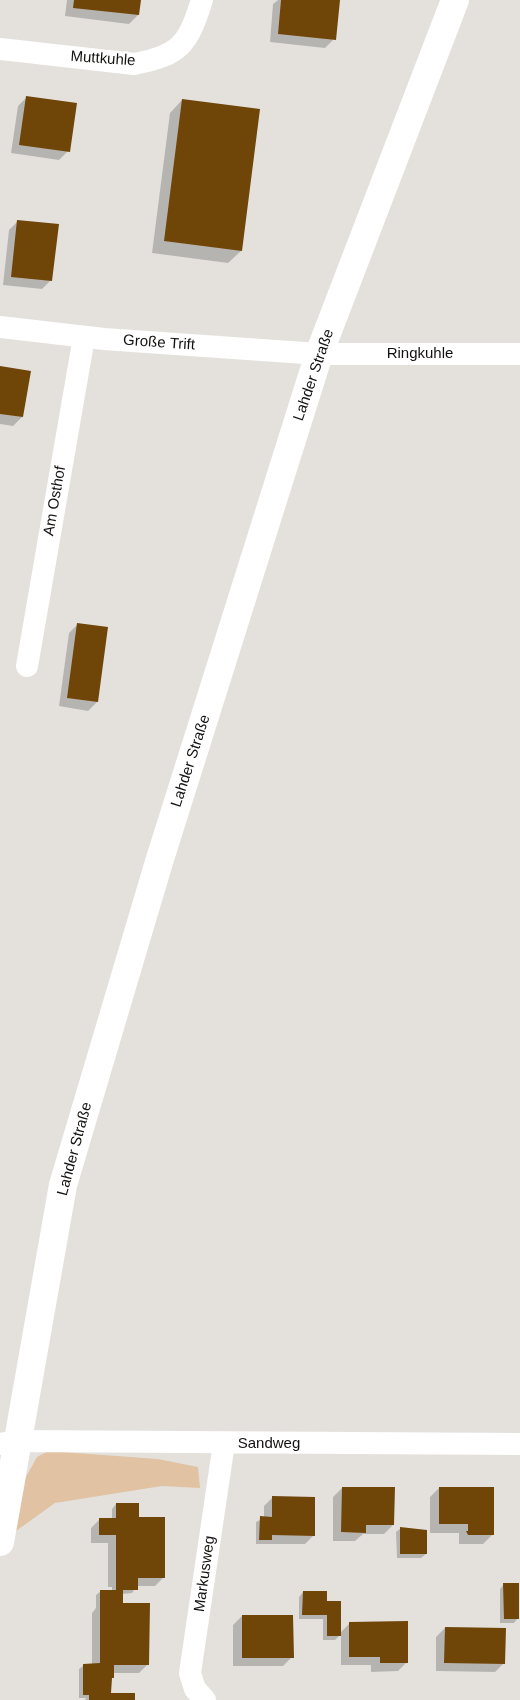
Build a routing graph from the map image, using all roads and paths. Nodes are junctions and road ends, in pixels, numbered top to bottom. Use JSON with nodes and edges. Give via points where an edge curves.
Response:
{"nodes":[{"id":1,"x":202,"y":0,"type":"edge"},
{"id":2,"x":455,"y":0,"type":"edge"},
{"id":3,"x":0,"y":49,"type":"edge"},
{"id":4,"x":0,"y":327,"type":"edge"},
{"id":5,"x":84,"y":337,"type":"junction"},
{"id":6,"x":319,"y":354,"type":"junction"},
{"id":7,"x":520,"y":354,"type":"edge"},
{"id":8,"x":27,"y":666,"type":"dead end"},
{"id":9,"x":9,"y":1443,"type":"edge"},
{"id":10,"x":224,"y":1444,"type":"junction"},
{"id":11,"x":520,"y":1444,"type":"edge"},
{"id":12,"x":0,"y":1542,"type":"edge"},
{"id":13,"x":205,"y":1700,"type":"edge"}],
"edges":[{"from":1,"to":3,"type":"street","name":"Muttkuhle","via":[[192,33],[177,49],[156,60],[134,64]]},
{"from":2,"to":6,"type":"street","name":"Lahder Straße"},
{"from":4,"to":5,"type":"street","name":"Große Trift"},
{"from":5,"to":6,"type":"street","name":"Große Trift"},
{"from":5,"to":8,"type":"street","name":"Am Osthof"},
{"from":6,"to":7,"type":"street","name":"Ringkuhle"},
{"from":6,"to":9,"type":"street","name":"Lahder Straße","via":[[159,862],[63,1185]]},
{"from":9,"to":10,"type":"street","name":"Sandweg"},
{"from":9,"to":12,"type":"street","name":"Lahder Straße"},
{"from":10,"to":11,"type":"street","name":"Sandweg"},
{"from":10,"to":13,"type":"street","name":"Markusweg","via":[[190,1673],[195,1689]]}]}
